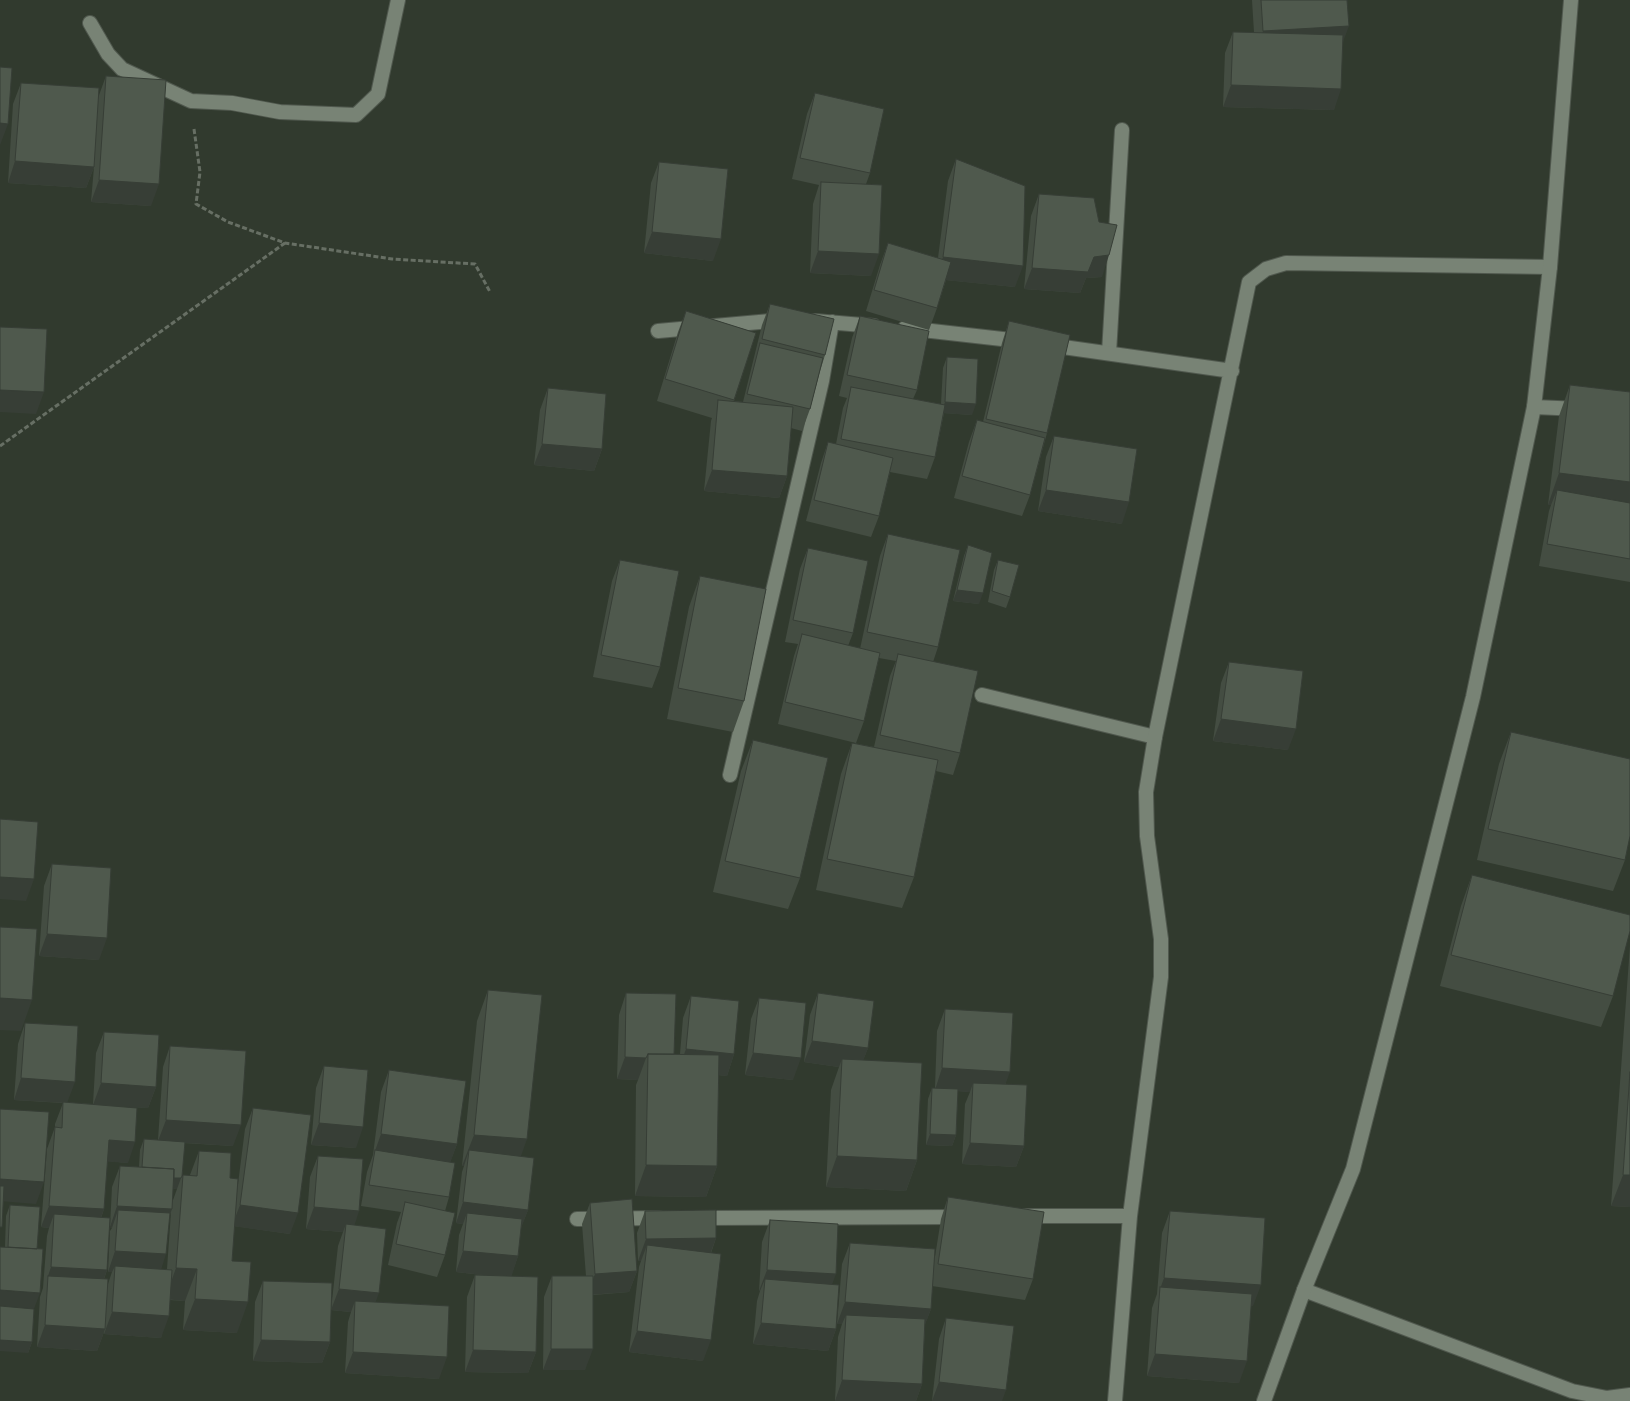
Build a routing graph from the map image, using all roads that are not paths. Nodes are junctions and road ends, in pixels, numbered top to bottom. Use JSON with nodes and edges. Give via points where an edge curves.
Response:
{"nodes":[{"id":1,"x":398,"y":0,"type":"edge"},
{"id":2,"x":1571,"y":0,"type":"edge"},
{"id":3,"x":90,"y":23,"type":"dead end"},
{"id":4,"x":1122,"y":130,"type":"dead end"},
{"id":5,"x":1550,"y":267,"type":"junction"},
{"id":6,"x":832,"y":322,"type":"junction"},
{"id":7,"x":658,"y":331,"type":"dead end"},
{"id":8,"x":1109,"y":354,"type":"junction"},
{"id":9,"x":1232,"y":371,"type":"junction"},
{"id":10,"x":1534,"y":407,"type":"junction"},
{"id":11,"x":1592,"y":409,"type":"edge"},
{"id":12,"x":982,"y":695,"type":"dead end"},
{"id":13,"x":1155,"y":737,"type":"junction"},
{"id":14,"x":730,"y":775,"type":"dead end"},
{"id":15,"x":1012,"y":1216,"type":"edge"},
{"id":16,"x":1130,"y":1216,"type":"junction"},
{"id":17,"x":972,"y":1217,"type":"edge"},
{"id":18,"x":577,"y":1219,"type":"dead end"},
{"id":19,"x":1304,"y":1290,"type":"junction"},
{"id":20,"x":1630,"y":1395,"type":"edge"},
{"id":21,"x":1115,"y":1401,"type":"edge"},
{"id":22,"x":1264,"y":1401,"type":"edge"}],
"edges":[{"from":1,"to":3,"type":"street","via":[[378,94],[356,115],[280,112],[232,103],[190,101],[122,69],[108,54]]},
{"from":2,"to":5,"type":"street"},
{"from":4,"to":8,"type":"street"},
{"from":5,"to":9,"type":"street","via":[[1286,263],[1266,269],[1249,282]]},
{"from":5,"to":10,"type":"street"},
{"from":6,"to":7,"type":"street","via":[[797,319]]},
{"from":6,"to":8,"type":"street","via":[[978,334]]},
{"from":6,"to":14,"type":"street","via":[[822,381]]},
{"from":8,"to":9,"type":"street"},
{"from":9,"to":13,"type":"street"},
{"from":10,"to":11,"type":"street"},
{"from":10,"to":19,"type":"street","via":[[1473,697],[1354,1169]]},
{"from":12,"to":13,"type":"street"},
{"from":13,"to":16,"type":"street","via":[[1146,792],[1147,836],[1161,939],[1161,976]]},
{"from":15,"to":16,"type":"street"},
{"from":16,"to":21,"type":"street"},
{"from":17,"to":18,"type":"street"},
{"from":19,"to":20,"type":"street","via":[[1572,1392],[1607,1398]]},
{"from":19,"to":22,"type":"street"}]}
